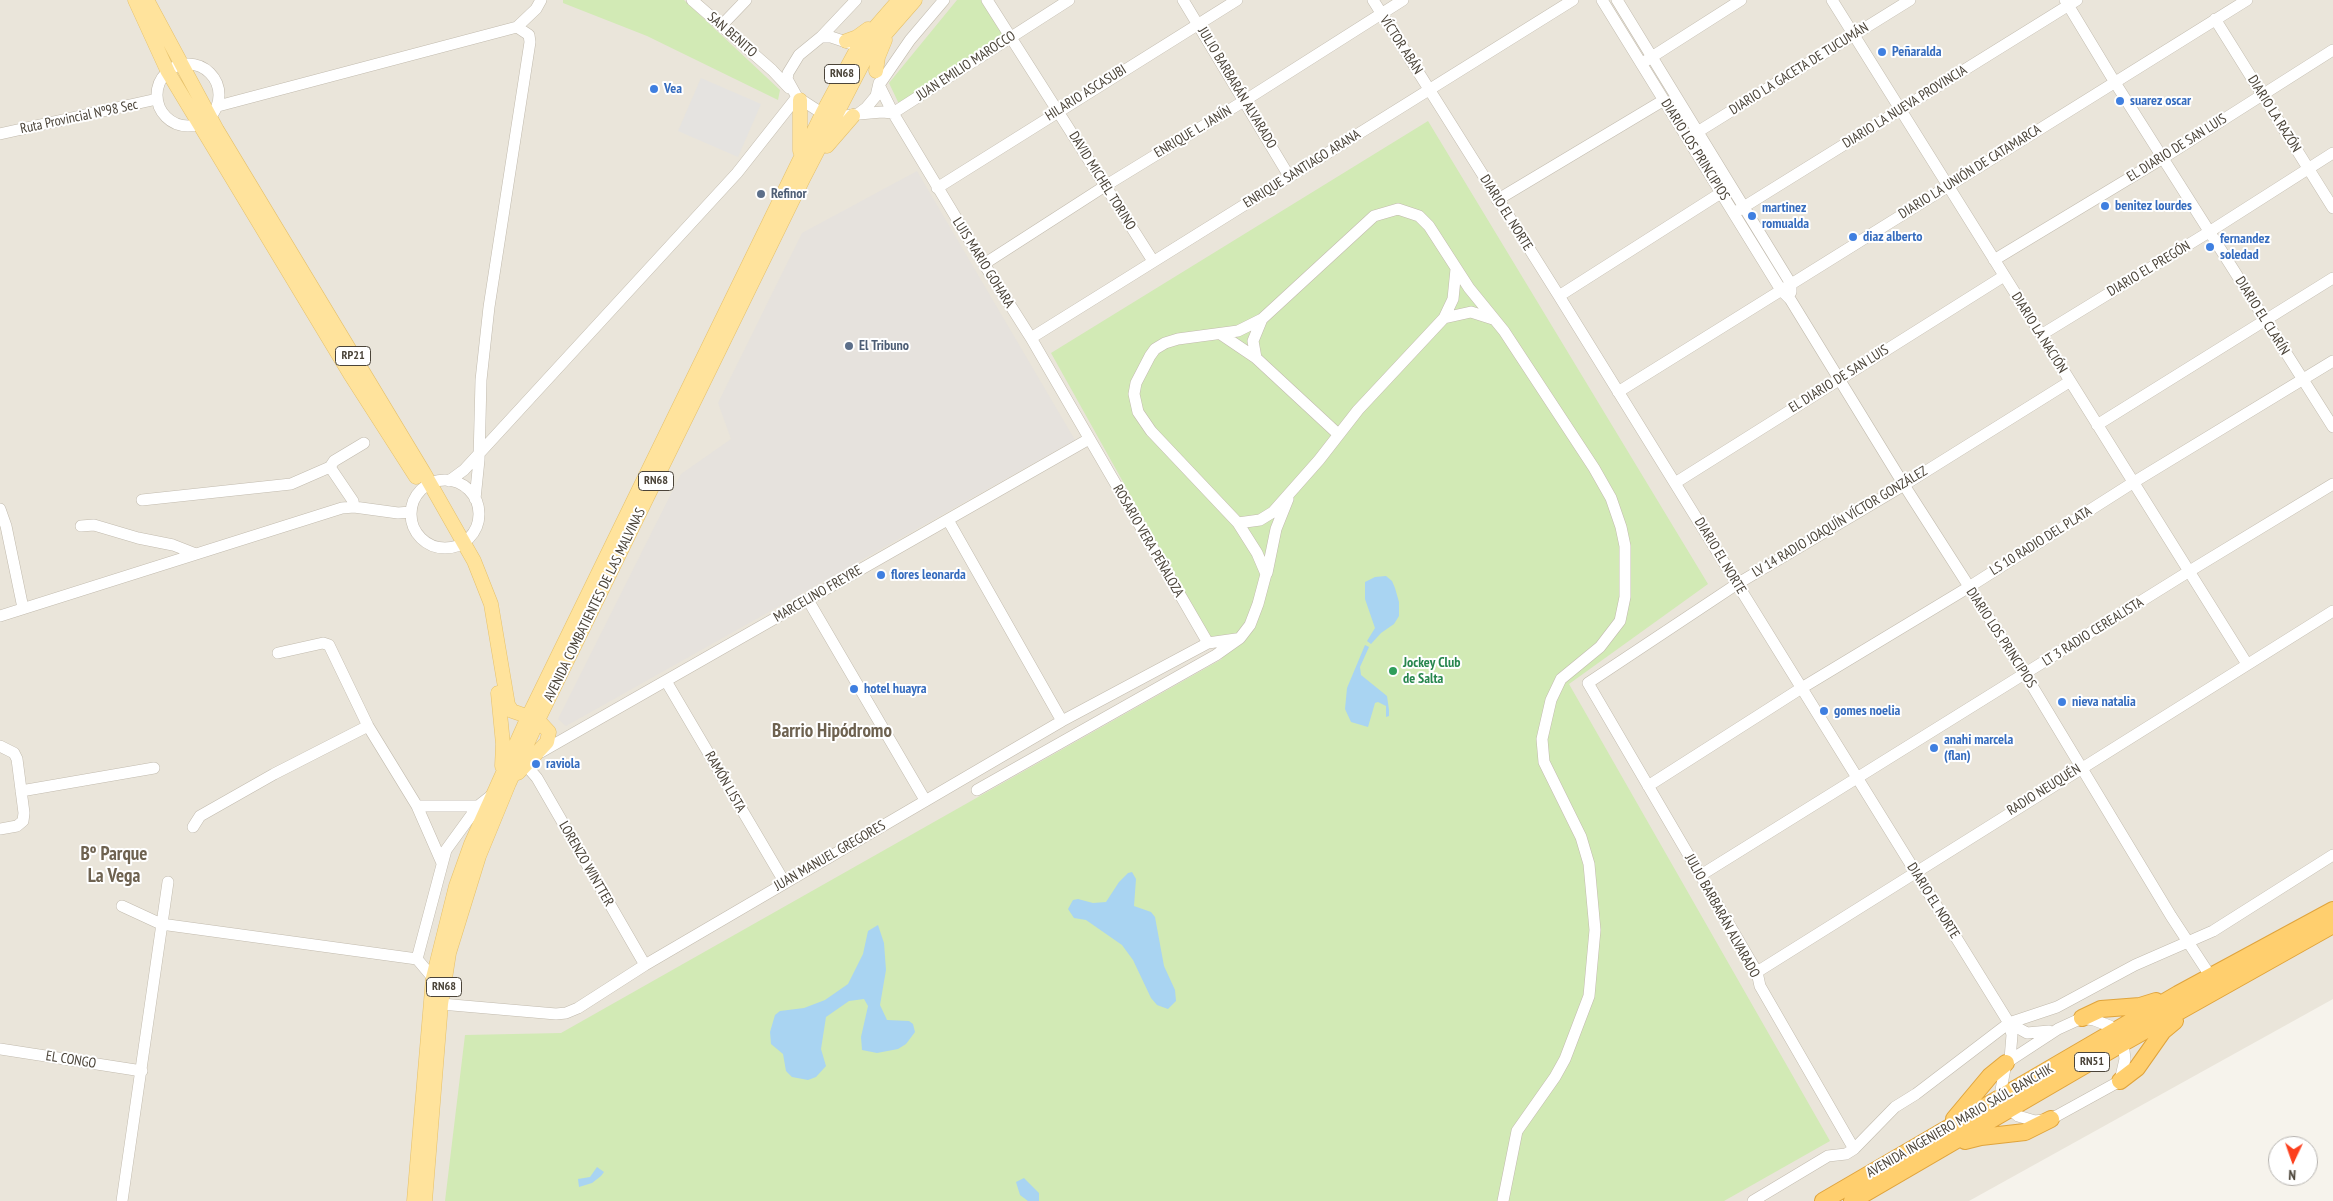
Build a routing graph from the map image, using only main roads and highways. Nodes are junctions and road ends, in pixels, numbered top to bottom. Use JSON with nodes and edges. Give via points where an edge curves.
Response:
{"nodes":[{"id":1,"x":135,"y":0,"type":"edge"},
{"id":2,"x":147,"y":0,"type":"edge"},
{"id":3,"x":899,"y":0,"type":"edge"},
{"id":4,"x":915,"y":0,"type":"edge"},
{"id":5,"x":889,"y":19,"type":"junction"},
{"id":6,"x":846,"y":41,"type":"road end"},
{"id":7,"x":174,"y":68,"type":"junction"},
{"id":8,"x":876,"y":70,"type":"road end"},
{"id":9,"x":797,"y":97,"type":"road end"},
{"id":10,"x":830,"y":113,"type":"junction"},
{"id":11,"x":856,"y":115,"type":"road end"},
{"id":12,"x":800,"y":158,"type":"junction"},
{"id":13,"x":803,"y":179,"type":"junction"},
{"id":14,"x":461,"y":544,"type":"junction"},
{"id":15,"x":537,"y":720,"type":"junction"},
{"id":16,"x":503,"y":744,"type":"junction"},
{"id":17,"x":506,"y":777,"type":"junction"},
{"id":18,"x":2333,"y":910,"type":"edge"},
{"id":19,"x":2333,"y":925,"type":"edge"},
{"id":20,"x":2186,"y":990,"type":"junction"},
{"id":21,"x":2206,"y":996,"type":"junction"},
{"id":22,"x":2082,"y":1018,"type":"road end"},
{"id":23,"x":2120,"y":1037,"type":"junction"},
{"id":24,"x":2008,"y":1061,"type":"road end"},
{"id":25,"x":2120,"y":1081,"type":"road end"},
{"id":26,"x":2007,"y":1103,"type":"junction"},
{"id":27,"x":2051,"y":1119,"type":"road end"},
{"id":28,"x":1942,"y":1131,"type":"junction"},
{"id":29,"x":1944,"y":1148,"type":"junction"},
{"id":30,"x":414,"y":1201,"type":"edge"},
{"id":31,"x":425,"y":1201,"type":"edge"},
{"id":32,"x":1823,"y":1201,"type":"edge"},
{"id":33,"x":1852,"y":1201,"type":"edge"}],
"edges":[{"from":1,"to":7,"type":"main road","number":"RP21"},
{"from":2,"to":7,"type":"main road","number":"RP21"},
{"from":3,"to":5,"type":"main road","name":"AVENIDA COMBATIENTES DE LAS MALVINAS","number":"RN68"},
{"from":4,"to":5,"type":"main road","name":"AVENIDA COMBATIENTES DE LAS MALVINAS","number":"RN68"},
{"from":5,"to":6,"type":"main road"},
{"from":5,"to":8,"type":"main road"},
{"from":5,"to":10,"type":"main road","name":"AVENIDA COMBATIENTES DE LAS MALVINAS","number":"RN68","via":[[863,51]]},
{"from":7,"to":14,"type":"main road","number":"RP21","via":[[350,374]]},
{"from":9,"to":12,"type":"main road"},
{"from":10,"to":12,"type":"main road","name":"AVENIDA COMBATIENTES DE LAS MALVINAS","number":"RN68"},
{"from":10,"to":13,"type":"main road","name":"AVENIDA COMBATIENTES DE LAS MALVINAS","number":"RN68"},
{"from":11,"to":13,"type":"main road","via":[[832,140]]},
{"from":12,"to":15,"type":"main road","name":"AVENIDA COMBATIENTES DE LAS MALVINAS","number":"RN68"},
{"from":13,"to":15,"type":"main road","name":"AVENIDA COMBATIENTES DE LAS MALVINAS","number":"RN68"},
{"from":14,"to":15,"type":"main road","number":"RP21","via":[[474,561],[491,604],[508,705],[512,711]]},
{"from":14,"to":16,"type":"main road","number":"RP21","via":[[483,608],[500,705]]},
{"from":15,"to":16,"type":"main road","via":[[516,718],[511,721]]},
{"from":15,"to":17,"type":"main road","name":"AVENIDA COMBATIENTES DE LAS MALVINAS","number":"RN68"},
{"from":15,"to":17,"type":"main road","via":[[549,732],[549,737],[538,754]]},
{"from":16,"to":17,"type":"main road","number":"RP21"},
{"from":17,"to":30,"type":"main road","name":"AVENIDA COMBATIENTES DE LAS MALVINAS","number":"RN68","via":[[492,795],[456,886],[433,978]]},
{"from":17,"to":31,"type":"main road","name":"AVENIDA COMBATIENTES DE LAS MALVINAS","number":"RN68","via":[[461,907],[449,953],[441,1004]]},
{"from":18,"to":20,"type":"highway","name":"AVENIDA INGENIERO MARIO SAÚL BANCHIK","number":"RN51"},
{"from":19,"to":21,"type":"highway","name":"AVENIDA INGENIERO MARIO SAÚL BANCHIK","number":"RN51"},
{"from":20,"to":22,"type":"highway","via":[[2150,1004],[2101,1009]]},
{"from":20,"to":23,"type":"highway","name":"AVENIDA INGENIERO MARIO SAÚL BANCHIK","number":"RN51"},
{"from":21,"to":23,"type":"highway","name":"AVENIDA INGENIERO MARIO SAÚL BANCHIK","number":"RN51"},
{"from":21,"to":25,"type":"highway","via":[[2197,1009],[2170,1024],[2137,1068]]},
{"from":23,"to":26,"type":"highway","name":"AVENIDA INGENIERO MARIO SAÚL BANCHIK","number":"RN51"},
{"from":24,"to":28,"type":"highway","via":[[1990,1076]]},
{"from":26,"to":28,"type":"highway","name":"AVENIDA INGENIERO MARIO SAÚL BANCHIK","number":"RN51"},
{"from":26,"to":29,"type":"highway","name":"AVENIDA INGENIERO MARIO SAÚL BANCHIK","number":"RN51"},
{"from":27,"to":29,"type":"highway","via":[[2025,1132],[1981,1137]]},
{"from":28,"to":32,"type":"highway","name":"AVENIDA INGENIERO MARIO SAÚL BANCHIK","number":"RN51"},
{"from":29,"to":33,"type":"highway","name":"AVENIDA INGENIERO MARIO SAÚL BANCHIK","number":"RN51"}]}
